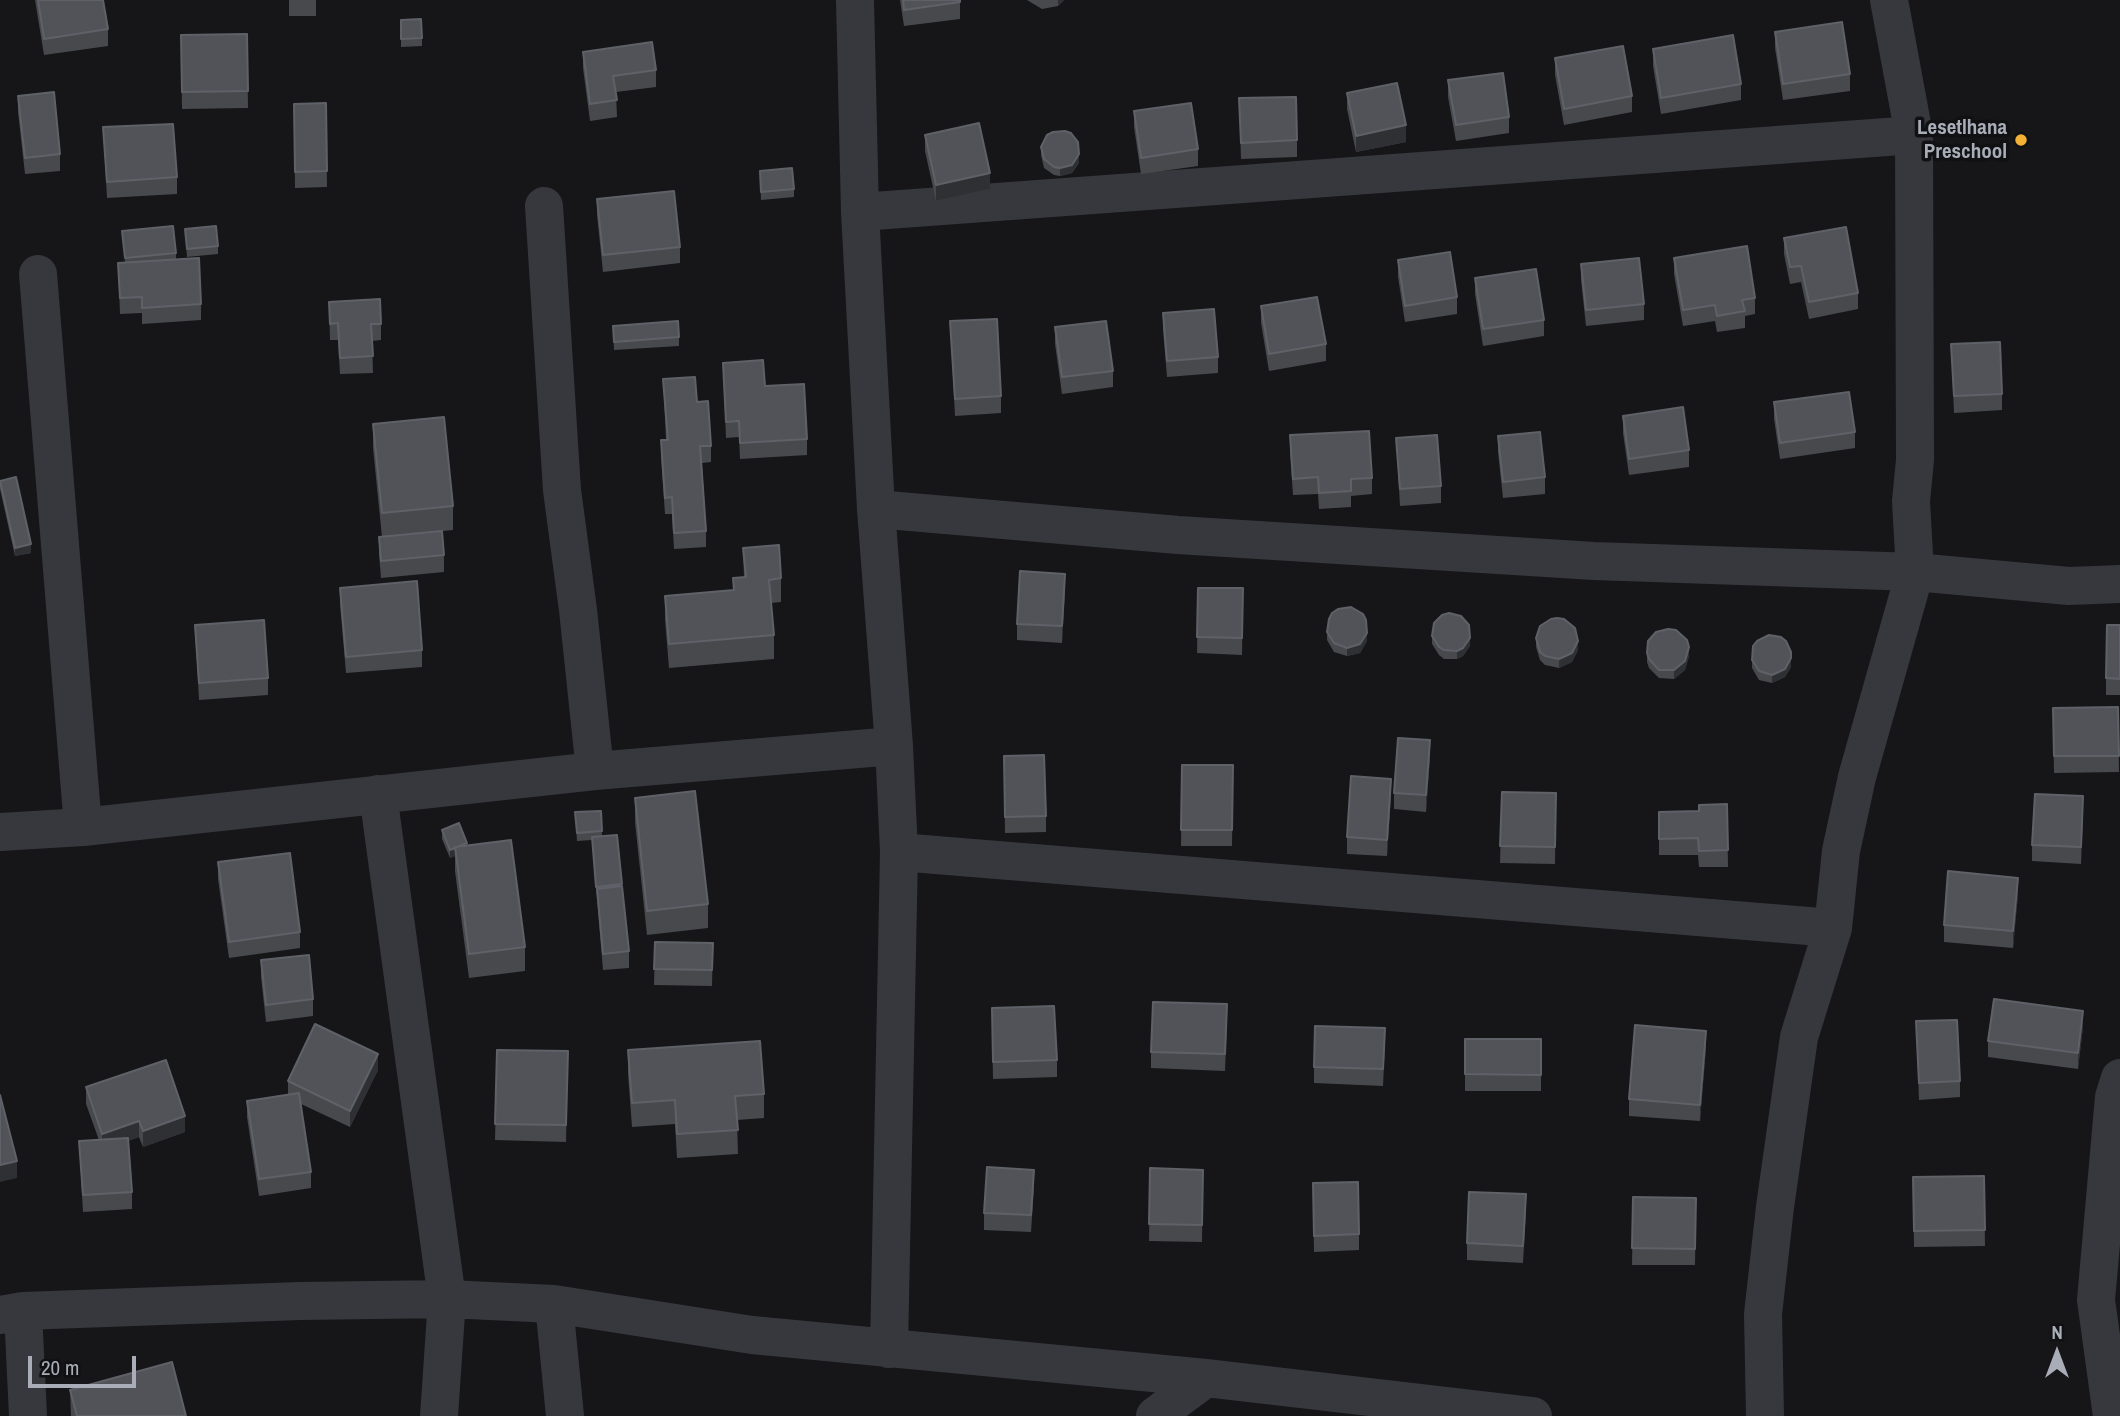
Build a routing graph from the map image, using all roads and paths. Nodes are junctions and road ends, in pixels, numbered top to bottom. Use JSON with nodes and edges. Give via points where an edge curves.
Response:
{"nodes":[{"id":1,"x":855,"y":0,"type":"edge"},
{"id":2,"x":1889,"y":0,"type":"edge"},
{"id":3,"x":1914,"y":135,"type":"junction"},
{"id":4,"x":544,"y":206,"type":"dead end"},
{"id":5,"x":860,"y":212,"type":"junction"},
{"id":6,"x":38,"y":274,"type":"dead end"},
{"id":7,"x":876,"y":509,"type":"junction"},
{"id":8,"x":1915,"y":572,"type":"junction"},
{"id":9,"x":2120,"y":584,"type":"edge"},
{"id":10,"x":894,"y":746,"type":"junction"},
{"id":11,"x":595,"y":772,"type":"junction"},
{"id":12,"x":378,"y":794,"type":"junction"},
{"id":13,"x":83,"y":827,"type":"junction"},
{"id":14,"x":0,"y":832,"type":"edge"},
{"id":15,"x":899,"y":852,"type":"junction"},
{"id":16,"x":1833,"y":928,"type":"junction"},
{"id":17,"x":2120,"y":1078,"type":"edge"},
{"id":18,"x":447,"y":1299,"type":"junction"},
{"id":19,"x":554,"y":1304,"type":"junction"},
{"id":20,"x":11,"y":1313,"type":"edge"},
{"id":21,"x":889,"y":1349,"type":"junction"},
{"id":22,"x":1206,"y":1378,"type":"junction"},
{"id":23,"x":1159,"y":1415,"type":"edge"},
{"id":24,"x":28,"y":1416,"type":"edge"},
{"id":25,"x":439,"y":1416,"type":"edge"},
{"id":26,"x":565,"y":1416,"type":"edge"},
{"id":27,"x":1533,"y":1416,"type":"edge"},
{"id":28,"x":1765,"y":1416,"type":"edge"},
{"id":29,"x":2112,"y":1416,"type":"edge"}],
"edges":[{"from":1,"to":5,"type":"street"},
{"from":2,"to":3,"type":"street"},
{"from":3,"to":5,"type":"street"},
{"from":3,"to":8,"type":"street"},
{"from":4,"to":11,"type":"street","via":[[562,490]]},
{"from":5,"to":7,"type":"street"},
{"from":6,"to":13,"type":"street"},
{"from":7,"to":8,"type":"street","via":[[1178,535],[1594,561]]},
{"from":7,"to":10,"type":"street"},
{"from":8,"to":9,"type":"street","via":[[2068,586]]},
{"from":8,"to":16,"type":"street","via":[[1857,778],[1841,851]]},
{"from":10,"to":11,"type":"street"},
{"from":10,"to":15,"type":"street"},
{"from":11,"to":12,"type":"street"},
{"from":12,"to":13,"type":"street"},
{"from":12,"to":18,"type":"street"},
{"from":13,"to":14,"type":"street"},
{"from":15,"to":16,"type":"street"},
{"from":15,"to":21,"type":"street"},
{"from":16,"to":28,"type":"street","via":[[1799,1037],[1776,1194],[1763,1314]]},
{"from":17,"to":29,"type":"street","via":[[2096,1300]]},
{"from":18,"to":19,"type":"street"},
{"from":18,"to":20,"type":"street"},
{"from":18,"to":25,"type":"street"},
{"from":19,"to":21,"type":"street","via":[[752,1335]]},
{"from":19,"to":26,"type":"street"},
{"from":20,"to":24,"type":"street"},
{"from":21,"to":22,"type":"street"},
{"from":22,"to":23,"type":"street"},
{"from":22,"to":27,"type":"street"}]}
